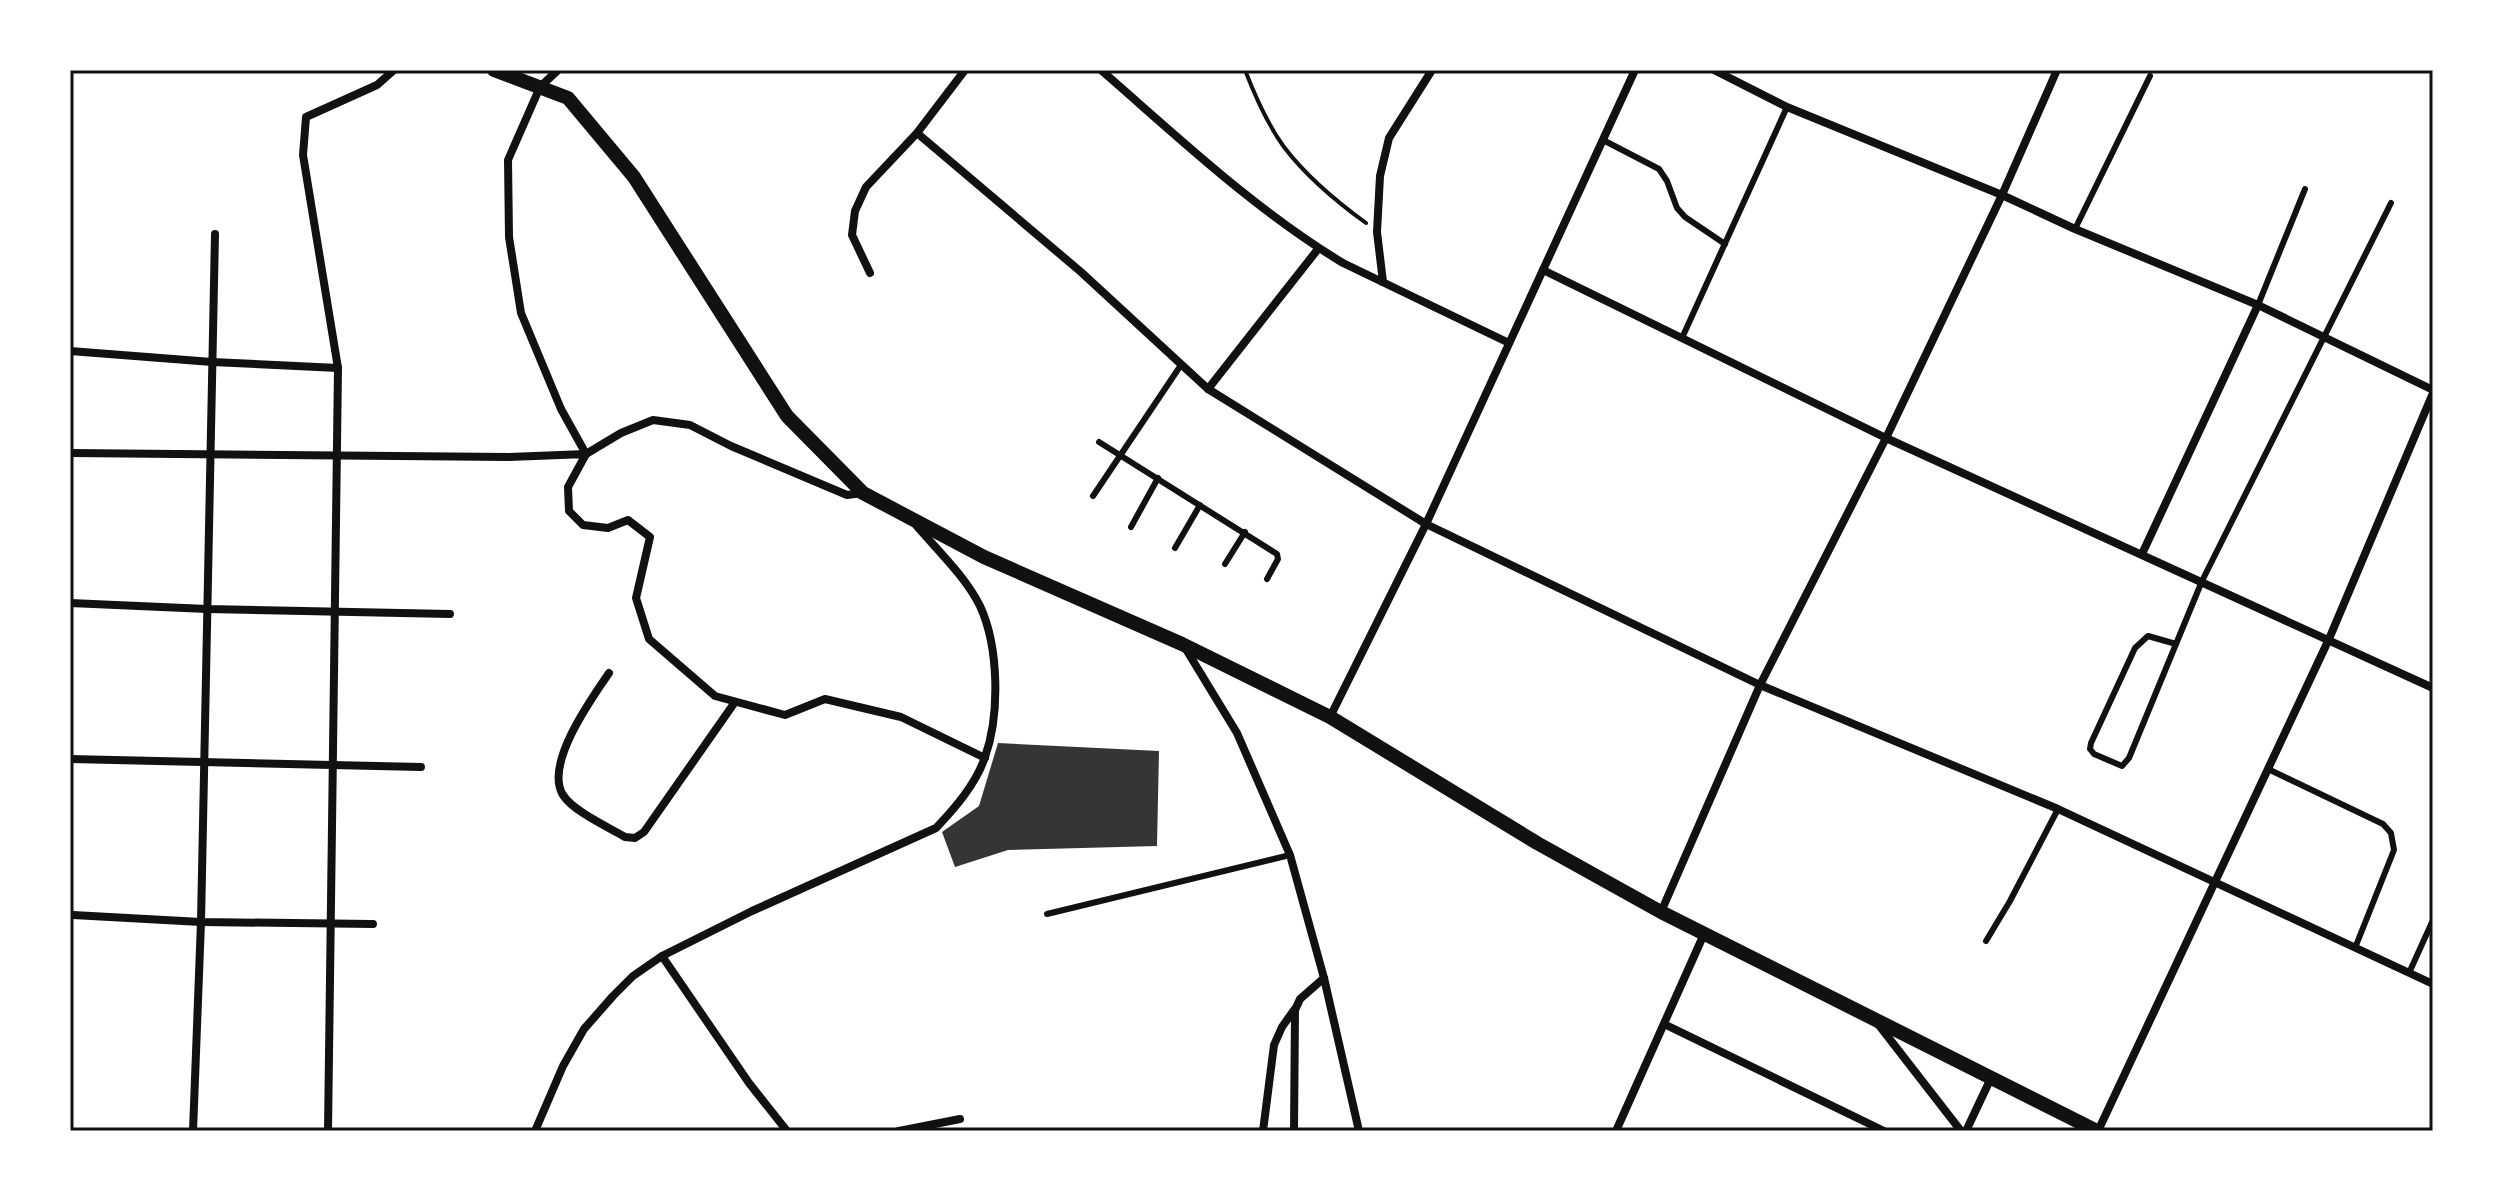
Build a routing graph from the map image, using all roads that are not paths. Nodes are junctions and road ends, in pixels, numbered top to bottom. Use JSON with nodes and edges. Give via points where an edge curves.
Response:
{"nodes":[{"id":1,"x":394,"y":70,"type":"edge"},
{"id":2,"x":494,"y":70,"type":"edge"},
{"id":3,"x":558,"y":70,"type":"edge"},
{"id":4,"x":965,"y":70,"type":"edge"},
{"id":5,"x":1101,"y":70,"type":"edge"},
{"id":6,"x":1432,"y":70,"type":"edge"},
{"id":7,"x":1635,"y":70,"type":"edge"},
{"id":8,"x":1714,"y":70,"type":"edge"},
{"id":9,"x":2057,"y":70,"type":"edge"},
{"id":10,"x":2150,"y":76,"type":"dead end"},
{"id":11,"x":540,"y":87,"type":"junction"},
{"id":12,"x":1787,"y":107,"type":"junction"},
{"id":13,"x":917,"y":133,"type":"junction"},
{"id":14,"x":1603,"y":140,"type":"junction"},
{"id":15,"x":2305,"y":189,"type":"dead end"},
{"id":16,"x":2002,"y":195,"type":"junction"},
{"id":17,"x":2391,"y":203,"type":"dead end"},
{"id":18,"x":2075,"y":229,"type":"junction"},
{"id":19,"x":215,"y":234,"type":"dead end"},
{"id":20,"x":1725,"y":244,"type":"junction"},
{"id":21,"x":1318,"y":249,"type":"junction"},
{"id":22,"x":1543,"y":270,"type":"junction"},
{"id":23,"x":870,"y":273,"type":"dead end"},
{"id":24,"x":1383,"y":282,"type":"junction"},
{"id":25,"x":2258,"y":305,"type":"junction"},
{"id":26,"x":2324,"y":337,"type":"junction"},
{"id":27,"x":1682,"y":338,"type":"junction"},
{"id":28,"x":1509,"y":343,"type":"junction"},
{"id":29,"x":70,"y":351,"type":"edge"},
{"id":30,"x":212,"y":362,"type":"junction"},
{"id":31,"x":1181,"y":365,"type":"junction"},
{"id":32,"x":338,"y":368,"type":"junction"},
{"id":33,"x":1208,"y":389,"type":"junction"},
{"id":34,"x":2433,"y":392,"type":"edge"},
{"id":35,"x":1886,"y":438,"type":"junction"},
{"id":36,"x":1099,"y":442,"type":"dead end"},
{"id":37,"x":70,"y":453,"type":"edge"},
{"id":38,"x":586,"y":454,"type":"junction"},
{"id":39,"x":1120,"y":454,"type":"junction"},
{"id":40,"x":210,"y":455,"type":"junction"},
{"id":41,"x":337,"y":456,"type":"junction"},
{"id":42,"x":1158,"y":478,"type":"junction"},
{"id":43,"x":863,"y":493,"type":"junction"},
{"id":44,"x":1093,"y":496,"type":"dead end"},
{"id":45,"x":1200,"y":505,"type":"junction"},
{"id":46,"x":909,"y":517,"type":"junction"},
{"id":47,"x":1426,"y":524,"type":"junction"},
{"id":48,"x":1131,"y":527,"type":"dead end"},
{"id":49,"x":1245,"y":532,"type":"junction"},
{"id":50,"x":1175,"y":548,"type":"dead end"},
{"id":51,"x":2142,"y":554,"type":"junction"},
{"id":52,"x":1225,"y":564,"type":"dead end"},
{"id":53,"x":1267,"y":579,"type":"dead end"},
{"id":54,"x":2202,"y":581,"type":"junction"},
{"id":55,"x":70,"y":603,"type":"edge"},
{"id":56,"x":207,"y":609,"type":"junction"},
{"id":57,"x":335,"y":611,"type":"junction"},
{"id":58,"x":450,"y":614,"type":"dead end"},
{"id":59,"x":2329,"y":639,"type":"junction"},
{"id":60,"x":1182,"y":644,"type":"junction"},
{"id":61,"x":2176,"y":644,"type":"junction"},
{"id":62,"x":609,"y":673,"type":"dead end"},
{"id":63,"x":1760,"y":685,"type":"junction"},
{"id":64,"x":2433,"y":688,"type":"edge"},
{"id":65,"x":735,"y":702,"type":"junction"},
{"id":66,"x":1330,"y":717,"type":"junction"},
{"id":67,"x":985,"y":758,"type":"junction"},
{"id":68,"x":70,"y":759,"type":"edge"},
{"id":69,"x":204,"y":763,"type":"junction"},
{"id":70,"x":333,"y":766,"type":"junction"},
{"id":71,"x":421,"y":767,"type":"dead end"},
{"id":72,"x":2268,"y":769,"type":"junction"},
{"id":73,"x":2058,"y":809,"type":"junction"},
{"id":74,"x":1290,"y":855,"type":"junction"},
{"id":75,"x":2215,"y":881,"type":"junction"},
{"id":76,"x":1661,"y":912,"type":"junction"},
{"id":77,"x":1047,"y":914,"type":"dead end"},
{"id":78,"x":73,"y":915,"type":"dead end"},
{"id":79,"x":2433,"y":920,"type":"edge"},
{"id":80,"x":201,"y":922,"type":"junction"},
{"id":81,"x":331,"y":923,"type":"junction"},
{"id":82,"x":373,"y":924,"type":"dead end"},
{"id":83,"x":1704,"y":934,"type":"junction"},
{"id":84,"x":1986,"y":941,"type":"dead end"},
{"id":85,"x":2355,"y":948,"type":"junction"},
{"id":86,"x":662,"y":956,"type":"junction"},
{"id":87,"x":2409,"y":973,"type":"junction"},
{"id":88,"x":1324,"y":978,"type":"junction"},
{"id":89,"x":2433,"y":984,"type":"edge"},
{"id":90,"x":1295,"y":1010,"type":"junction"},
{"id":91,"x":1874,"y":1019,"type":"junction"},
{"id":92,"x":1664,"y":1024,"type":"junction"},
{"id":93,"x":1991,"y":1078,"type":"junction"},
{"id":94,"x":960,"y":1119,"type":"dead end"},
{"id":95,"x":193,"y":1131,"type":"edge"},
{"id":96,"x":328,"y":1131,"type":"edge"},
{"id":97,"x":535,"y":1131,"type":"edge"},
{"id":98,"x":787,"y":1131,"type":"edge"},
{"id":99,"x":899,"y":1131,"type":"edge"},
{"id":100,"x":1263,"y":1131,"type":"edge"},
{"id":101,"x":1294,"y":1131,"type":"edge"},
{"id":102,"x":1359,"y":1131,"type":"edge"},
{"id":103,"x":1616,"y":1131,"type":"edge"},
{"id":104,"x":1884,"y":1131,"type":"edge"},
{"id":105,"x":1964,"y":1131,"type":"edge"},
{"id":106,"x":2098,"y":1131,"type":"edge"}],
"edges":[{"from":1,"to":32,"type":"street","via":[[377,85],[306,117],[303,155]]},
{"from":2,"to":11,"type":"street"},
{"from":3,"to":11,"type":"street"},
{"from":4,"to":13,"type":"street"},
{"from":5,"to":21,"type":"street"},
{"from":6,"to":24,"type":"street","via":[[1389,138],[1380,176],[1377,232]]},
{"from":7,"to":14,"type":"street"},
{"from":8,"to":12,"type":"street"},
{"from":9,"to":16,"type":"street"},
{"from":10,"to":18,"type":"lane"},
{"from":11,"to":38,"type":"street","via":[[508,160],[509,237],[521,313]]},
{"from":11,"to":43,"type":"street","via":[[568,98],[634,177],[787,416]]},
{"from":12,"to":16,"type":"street"},
{"from":12,"to":20,"type":"lane"},
{"from":13,"to":23,"type":"street","via":[[866,187],[855,211],[852,235]]},
{"from":13,"to":31,"type":"street"},
{"from":14,"to":20,"type":"lane","via":[[1659,169],[1677,208]]},
{"from":14,"to":22,"type":"street"},
{"from":15,"to":25,"type":"lane"},
{"from":16,"to":18,"type":"street"},
{"from":16,"to":35,"type":"street"},
{"from":17,"to":26,"type":"lane"},
{"from":18,"to":25,"type":"street"},
{"from":19,"to":30,"type":"street"},
{"from":20,"to":27,"type":"lane"},
{"from":21,"to":24,"type":"street"},
{"from":21,"to":33,"type":"street"},
{"from":22,"to":27,"type":"street"},
{"from":22,"to":28,"type":"street"},
{"from":24,"to":28,"type":"street"},
{"from":25,"to":26,"type":"street"},
{"from":25,"to":51,"type":"street"},
{"from":26,"to":34,"type":"street"},
{"from":26,"to":54,"type":"lane"},
{"from":27,"to":35,"type":"street"},
{"from":28,"to":47,"type":"street"},
{"from":29,"to":30,"type":"street"},
{"from":30,"to":32,"type":"street"},
{"from":30,"to":40,"type":"street"},
{"from":31,"to":33,"type":"street"},
{"from":31,"to":39,"type":"lane"},
{"from":32,"to":41,"type":"street"},
{"from":33,"to":47,"type":"street"},
{"from":34,"to":59,"type":"street"},
{"from":35,"to":51,"type":"street"},
{"from":35,"to":63,"type":"street"},
{"from":36,"to":39,"type":"lane"},
{"from":37,"to":40,"type":"street"},
{"from":38,"to":41,"type":"street"},
{"from":38,"to":43,"type":"street","via":[[653,420],[690,425],[847,495]]},
{"from":38,"to":65,"type":"street","via":[[568,487],[569,511],[583,525],[608,528],[628,520],[650,537],[636,598],[649,639],[715,696]]},
{"from":39,"to":42,"type":"lane"},
{"from":39,"to":44,"type":"lane"},
{"from":40,"to":41,"type":"street"},
{"from":40,"to":56,"type":"street"},
{"from":41,"to":57,"type":"street"},
{"from":42,"to":45,"type":"lane"},
{"from":42,"to":48,"type":"lane"},
{"from":43,"to":46,"type":"street"},
{"from":45,"to":49,"type":"lane"},
{"from":45,"to":50,"type":"lane"},
{"from":46,"to":60,"type":"street","via":[[984,557]]},
{"from":46,"to":67,"type":"street","via":[[961,578],[987,625],[996,693]]},
{"from":47,"to":63,"type":"street"},
{"from":47,"to":66,"type":"street"},
{"from":49,"to":52,"type":"lane"},
{"from":49,"to":53,"type":"lane","via":[[1277,554]]},
{"from":51,"to":54,"type":"street"},
{"from":54,"to":59,"type":"street"},
{"from":54,"to":61,"type":"lane"},
{"from":55,"to":56,"type":"street"},
{"from":56,"to":57,"type":"street"},
{"from":56,"to":69,"type":"street"},
{"from":57,"to":58,"type":"street"},
{"from":57,"to":70,"type":"street"},
{"from":59,"to":64,"type":"street"},
{"from":59,"to":72,"type":"street"},
{"from":60,"to":66,"type":"street"},
{"from":60,"to":74,"type":"street","via":[[1237,733]]},
{"from":61,"to":61,"type":"lane","via":[[2127,763],[2122,766],[2094,754],[2091,743],[2135,648],[2148,636]]},
{"from":62,"to":65,"type":"street","via":[[576,722],[557,776],[573,806],[625,837],[644,832]]},
{"from":63,"to":73,"type":"street"},
{"from":63,"to":76,"type":"street"},
{"from":65,"to":67,"type":"street","via":[[785,715],[825,699],[901,717]]},
{"from":66,"to":76,"type":"street"},
{"from":67,"to":86,"type":"street","via":[[936,828]]},
{"from":68,"to":69,"type":"street"},
{"from":69,"to":70,"type":"street"},
{"from":69,"to":80,"type":"street"},
{"from":70,"to":71,"type":"street"},
{"from":70,"to":81,"type":"street"},
{"from":72,"to":75,"type":"street"},
{"from":72,"to":85,"type":"lane","via":[[2383,824],[2391,833],[2394,850]]},
{"from":73,"to":75,"type":"street"},
{"from":73,"to":84,"type":"lane"},
{"from":74,"to":77,"type":"lane"},
{"from":74,"to":88,"type":"street"},
{"from":75,"to":85,"type":"street"},
{"from":75,"to":106,"type":"street"},
{"from":76,"to":83,"type":"street"},
{"from":78,"to":80,"type":"street"},
{"from":79,"to":87,"type":"lane"},
{"from":80,"to":81,"type":"street"},
{"from":80,"to":95,"type":"street"},
{"from":81,"to":82,"type":"street"},
{"from":81,"to":96,"type":"street"},
{"from":83,"to":91,"type":"street"},
{"from":83,"to":92,"type":"street"},
{"from":85,"to":87,"type":"street"},
{"from":86,"to":97,"type":"street","via":[[633,976],[584,1029]]},
{"from":86,"to":98,"type":"street"},
{"from":87,"to":89,"type":"street"},
{"from":88,"to":90,"type":"street"},
{"from":88,"to":102,"type":"street"},
{"from":90,"to":100,"type":"street","via":[[1274,1045]]},
{"from":90,"to":101,"type":"street"},
{"from":91,"to":93,"type":"street"},
{"from":91,"to":105,"type":"street"},
{"from":92,"to":103,"type":"street"},
{"from":92,"to":104,"type":"street"},
{"from":93,"to":105,"type":"street"},
{"from":93,"to":106,"type":"street"},
{"from":94,"to":99,"type":"street"}]}
